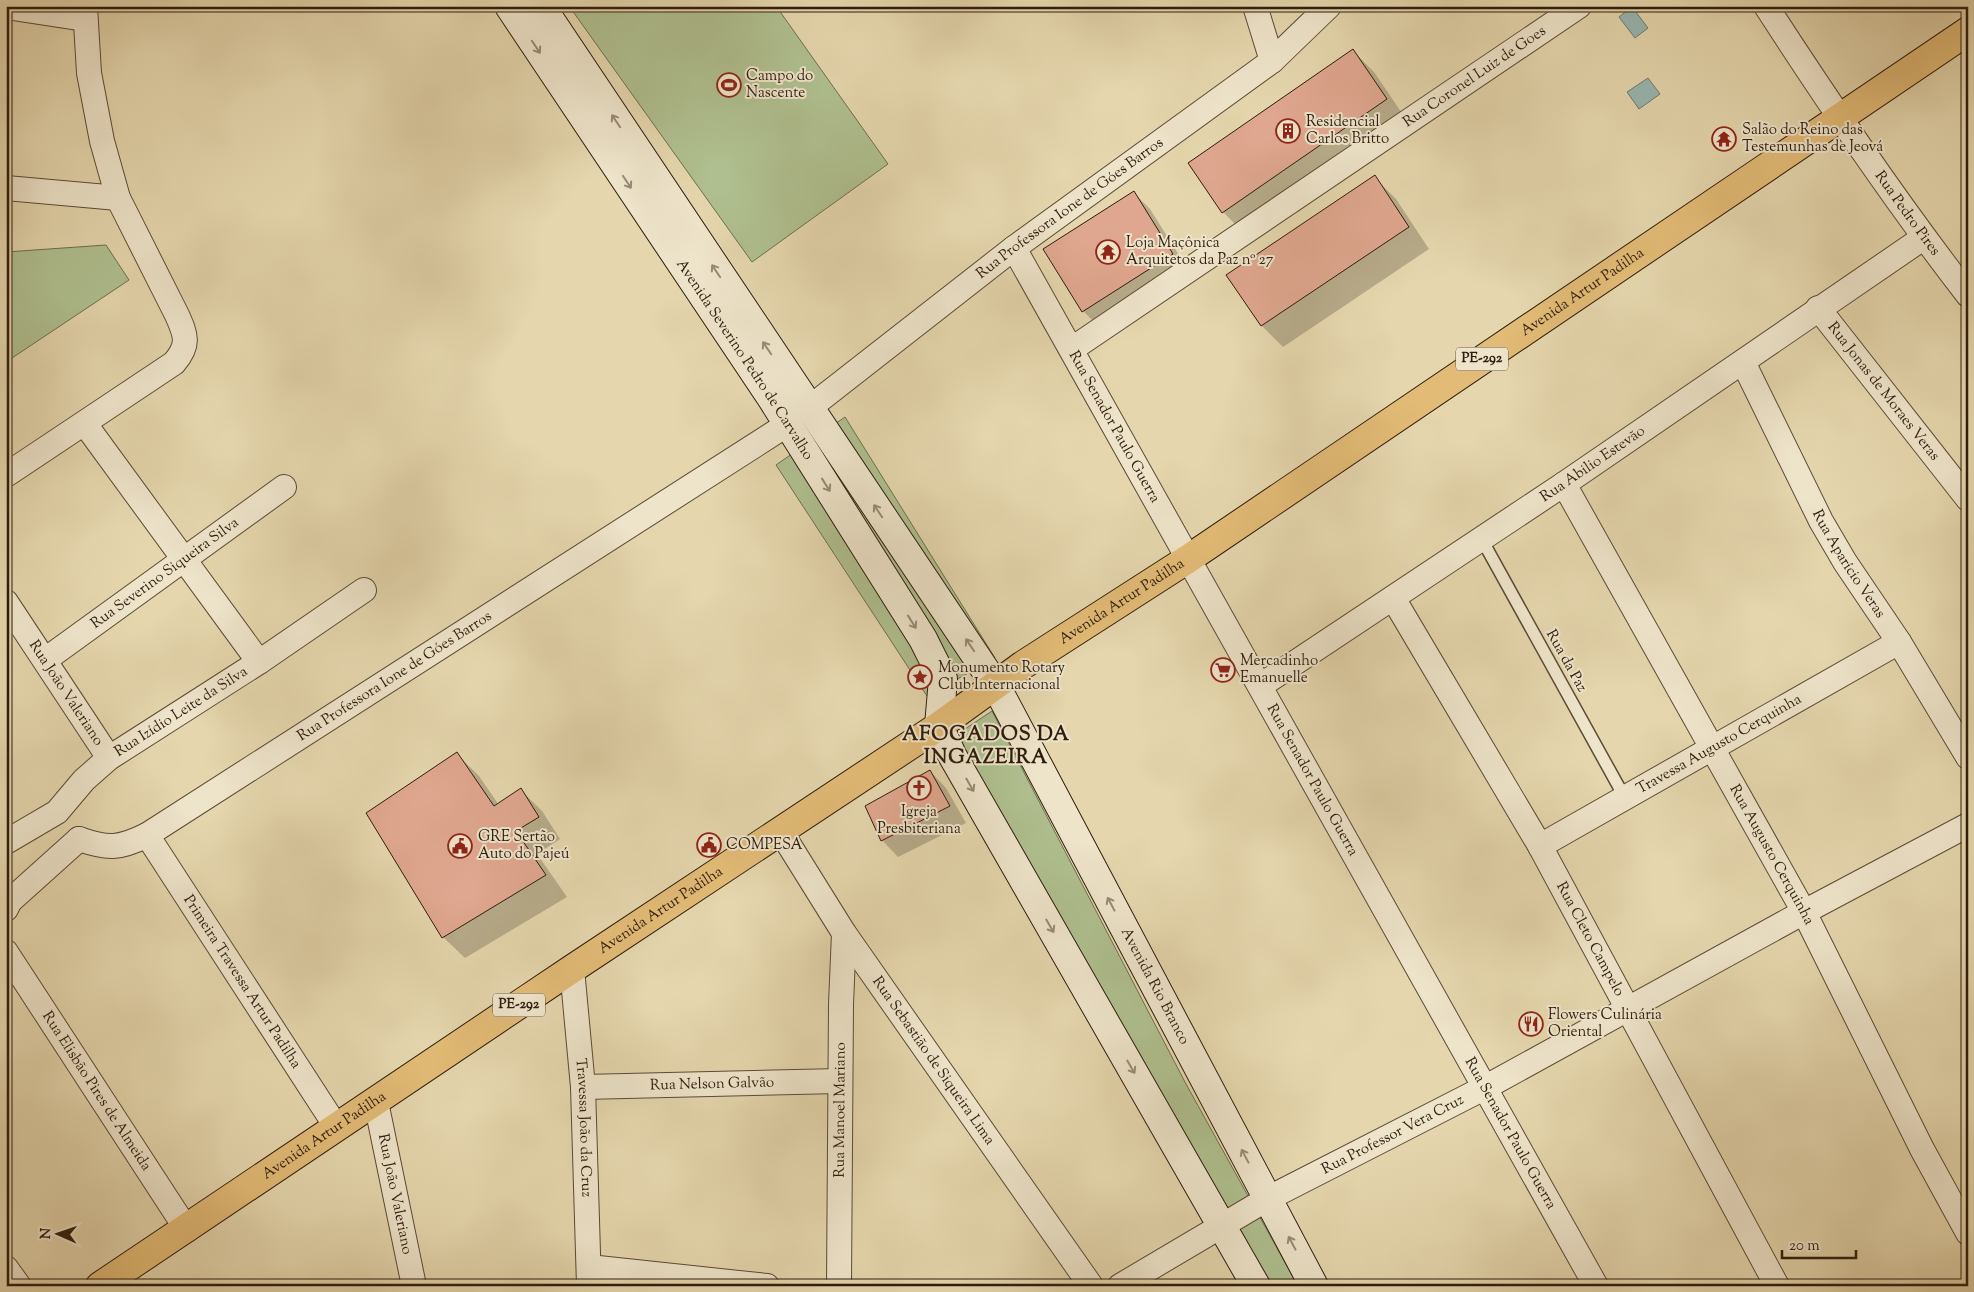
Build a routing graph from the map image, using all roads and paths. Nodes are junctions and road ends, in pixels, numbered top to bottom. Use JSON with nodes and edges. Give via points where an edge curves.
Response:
{"nodes":[{"id":1,"x":509,"y":6,"type":"edge"},
{"id":2,"x":541,"y":6,"type":"edge"},
{"id":3,"x":1255,"y":6,"type":"edge"},
{"id":4,"x":1328,"y":6,"type":"edge"},
{"id":5,"x":1579,"y":6,"type":"edge"},
{"id":6,"x":1766,"y":6,"type":"edge"},
{"id":7,"x":6,"y":7,"type":"edge"},
{"id":8,"x":85,"y":13,"type":"edge"},
{"id":9,"x":1968,"y":31,"type":"edge"},
{"id":10,"x":1272,"y":61,"type":"junction"},
{"id":11,"x":1838,"y":117,"type":"junction"},
{"id":12,"x":6,"y":188,"type":"edge"},
{"id":13,"x":118,"y":198,"type":"junction"},
{"id":14,"x":1923,"y":238,"type":"junction"},
{"id":15,"x":1014,"y":248,"type":"junction"},
{"id":16,"x":1968,"y":295,"type":"edge"},
{"id":17,"x":1818,"y":308,"type":"junction"},
{"id":18,"x":732,"y":318,"type":"junction"},
{"id":19,"x":1072,"y":349,"type":"junction"},
{"id":20,"x":1743,"y":362,"type":"junction"},
{"id":21,"x":798,"y":416,"type":"junction"},
{"id":22,"x":85,"y":424,"type":"junction"},
{"id":23,"x":6,"y":474,"type":"edge"},
{"id":24,"x":1564,"y":484,"type":"junction"},
{"id":25,"x":284,"y":486,"type":"dead end"},
{"id":26,"x":1968,"y":499,"type":"edge"},
{"id":27,"x":1481,"y":538,"type":"junction"},
{"id":28,"x":1188,"y":559,"type":"junction"},
{"id":29,"x":184,"y":561,"type":"junction"},
{"id":30,"x":364,"y":590,"type":"dead end"},
{"id":31,"x":1393,"y":598,"type":"junction"},
{"id":32,"x":6,"y":602,"type":"edge"},
{"id":33,"x":1899,"y":642,"type":"junction"},
{"id":34,"x":44,"y":660,"type":"junction"},
{"id":35,"x":260,"y":662,"type":"junction"},
{"id":36,"x":996,"y":686,"type":"junction"},
{"id":37,"x":1260,"y":686,"type":"junction"},
{"id":38,"x":939,"y":726,"type":"junction"},
{"id":39,"x":1712,"y":748,"type":"junction"},
{"id":40,"x":1968,"y":757,"type":"edge"},
{"id":41,"x":109,"y":758,"type":"junction"},
{"id":42,"x":1625,"y":798,"type":"junction"},
{"id":43,"x":57,"y":812,"type":"junction"},
{"id":44,"x":1968,"y":826,"type":"edge"},
{"id":45,"x":781,"y":832,"type":"junction"},
{"id":46,"x":147,"y":835,"type":"junction"},
{"id":47,"x":79,"y":839,"type":"junction"},
{"id":48,"x":6,"y":842,"type":"edge"},
{"id":49,"x":1540,"y":846,"type":"junction"},
{"id":50,"x":6,"y":908,"type":"edge"},
{"id":51,"x":1804,"y":912,"type":"junction"},
{"id":52,"x":844,"y":933,"type":"junction"},
{"id":53,"x":6,"y":952,"type":"edge"},
{"id":54,"x":572,"y":968,"type":"junction"},
{"id":55,"x":1629,"y":1008,"type":"junction"},
{"id":56,"x":840,"y":1081,"type":"junction"},
{"id":57,"x":583,"y":1087,"type":"junction"},
{"id":58,"x":1486,"y":1087,"type":"junction"},
{"id":59,"x":376,"y":1102,"type":"junction"},
{"id":60,"x":337,"y":1128,"type":"junction"},
{"id":61,"x":1267,"y":1199,"type":"junction"},
{"id":62,"x":1222,"y":1225,"type":"junction"},
{"id":63,"x":187,"y":1230,"type":"junction"},
{"id":64,"x":1968,"y":1233,"type":"edge"},
{"id":65,"x":6,"y":1268,"type":"edge"},
{"id":66,"x":589,"y":1276,"type":"edge"},
{"id":67,"x":19,"y":1286,"type":"edge"},
{"id":68,"x":100,"y":1286,"type":"edge"},
{"id":69,"x":414,"y":1286,"type":"edge"},
{"id":70,"x":767,"y":1286,"type":"edge"},
{"id":71,"x":839,"y":1286,"type":"edge"},
{"id":72,"x":1091,"y":1286,"type":"edge"},
{"id":73,"x":1120,"y":1286,"type":"edge"},
{"id":74,"x":1256,"y":1286,"type":"edge"},
{"id":75,"x":1314,"y":1286,"type":"edge"},
{"id":76,"x":1596,"y":1286,"type":"edge"},
{"id":77,"x":1777,"y":1286,"type":"edge"}],
"edges":[{"from":1,"to":18,"type":"main road","name":"Avenida Severino Pedro de Carvalho","one_way":true},
{"from":18,"to":2,"type":"main road","name":"Avenida Severino Pedro de Carvalho","one_way":true},
{"from":3,"to":10,"type":"street"},
{"from":4,"to":10,"type":"street","name":"Rua Professora Ione de Góes Barros"},
{"from":5,"to":19,"type":"street","name":"Rua Coronel Luiz de Goes"},
{"from":6,"to":11,"type":"street","name":"Rua Pedro Pires"},
{"from":7,"to":8,"type":"street"},
{"from":8,"to":13,"type":"street","via":[[90,73],[102,141]]},
{"from":9,"to":11,"type":"main road","name":"Avenida Artur Padilha","number":"PE-292"},
{"from":10,"to":15,"type":"street","name":"Rua Professora Ione de Góes Barros"},
{"from":11,"to":14,"type":"street","name":"Rua Pedro Pires"},
{"from":11,"to":28,"type":"main road","name":"Avenida Artur Padilha","number":"PE-292"},
{"from":12,"to":13,"type":"street"},
{"from":13,"to":22,"type":"street","via":[[177,315],[186,343],[174,363]]},
{"from":14,"to":16,"type":"street","name":"Rua Pedro Pires"},
{"from":14,"to":17,"type":"street","name":"Rua Abilio Estevão"},
{"from":15,"to":19,"type":"street","name":"Rua Senador Paulo Guerra"},
{"from":15,"to":21,"type":"street","name":"Rua Professora Ione de Góes Barros"},
{"from":17,"to":20,"type":"street","name":"Rua Abilio Estevão"},
{"from":17,"to":26,"type":"street","name":"Rua Jonas de Moraes Veras"},
{"from":18,"to":21,"type":"main road","name":"Avenida Severino Pedro de Carvalho"},
{"from":19,"to":28,"type":"street","name":"Rua Senador Paulo Guerra"},
{"from":20,"to":24,"type":"street","name":"Rua Abilio Estevão"},
{"from":20,"to":33,"type":"street","name":"Rua Aparício Veras","via":[[1822,521],[1845,562]]},
{"from":36,"to":21,"type":"main road","name":"Avenida Severino Pedro de Carvalho","one_way":true},
{"from":21,"to":38,"type":"main road","name":"Avenida Severino Pedro de Carvalho","one_way":true,"via":[[943,679]]},
{"from":21,"to":46,"type":"street","name":"Rua Professora Ione de Góes Barros"},
{"from":22,"to":23,"type":"street"},
{"from":22,"to":29,"type":"street"},
{"from":24,"to":27,"type":"street","name":"Rua Abilio Estevão"},
{"from":24,"to":39,"type":"street","name":"Rua Augusto Cerquinha"},
{"from":25,"to":29,"type":"street","name":"Rua Severino Siqueira Silva"},
{"from":27,"to":31,"type":"street","name":"Rua Abilio Estevão"},
{"from":27,"to":42,"type":"lane","name":"Rua da Paz"},
{"from":28,"to":36,"type":"main road","name":"Avenida Artur Padilha","number":"PE-292","via":[[1023,665]]},
{"from":28,"to":37,"type":"street","name":"Rua Senador Paulo Guerra"},
{"from":29,"to":34,"type":"street","name":"Rua Severino Siqueira Silva"},
{"from":29,"to":35,"type":"street"},
{"from":30,"to":35,"type":"street","name":"Rua Izídio Leite da Silva"},
{"from":31,"to":37,"type":"street","name":"Rua Abilio Estevão"},
{"from":31,"to":49,"type":"street","name":"Rua Cleto Campelo"},
{"from":32,"to":34,"type":"street","name":"Rua João Valeriano"},
{"from":33,"to":39,"type":"street","name":"Travessa Augusto Cerquinha"},
{"from":33,"to":40,"type":"street","name":"Rua Aparício Veras"},
{"from":34,"to":41,"type":"street","name":"Rua João Valeriano"},
{"from":35,"to":41,"type":"street","name":"Rua Izídio Leite da Silva"},
{"from":36,"to":38,"type":"main road","name":"Avenida Artur Padilha","number":"PE-292"},
{"from":61,"to":36,"type":"main road","name":"Avenida Rio Branco","one_way":true},
{"from":37,"to":58,"type":"street","name":"Rua Senador Paulo Guerra"},
{"from":38,"to":45,"type":"main road","name":"Avenida Artur Padilha","number":"PE-292"},
{"from":38,"to":62,"type":"main road","one_way":true,"via":[[957,764]]},
{"from":39,"to":42,"type":"street","name":"Travessa Augusto Cerquinha"},
{"from":39,"to":51,"type":"street","name":"Rua Augusto Cerquinha"},
{"from":41,"to":43,"type":"street","name":"Rua Izídio Leite da Silva","via":[[84,780]]},
{"from":42,"to":49,"type":"street","name":"Travessa Augusto Cerquinha"},
{"from":43,"to":47,"type":"street"},
{"from":43,"to":48,"type":"street","name":"Rua Izídio Leite da Silva"},
{"from":44,"to":51,"type":"street","name":"Rua Professor Vera Cruz"},
{"from":45,"to":52,"type":"street","name":"Rua Sebastião de Siqueira Lima"},
{"from":45,"to":54,"type":"main road","name":"Avenida Artur Padilha","number":"PE-292"},
{"from":46,"to":47,"type":"street","name":"Rua Professora Ione de Góes Barros","via":[[116,847]]},
{"from":46,"to":60,"type":"street","name":"Primeira Travessa Artur Padilha"},
{"from":47,"to":50,"type":"street"},
{"from":49,"to":55,"type":"street","name":"Rua Cleto Campelo"},
{"from":51,"to":55,"type":"street","name":"Rua Professor Vera Cruz"},
{"from":51,"to":64,"type":"street","name":"Rua Augusto Cerquinha","via":[[1922,1149]]},
{"from":52,"to":56,"type":"street","name":"Rua Manoel Mariano"},
{"from":52,"to":72,"type":"street","name":"Rua Sebastião de Siqueira Lima"},
{"from":53,"to":63,"type":"street","name":"Rua Elisbão Pires de Almeida"},
{"from":54,"to":57,"type":"street","name":"Travessa João da Cruz"},
{"from":54,"to":59,"type":"main road","name":"Avenida Artur Padilha","number":"PE-292"},
{"from":55,"to":58,"type":"street","name":"Rua Professor Vera Cruz"},
{"from":55,"to":77,"type":"street","name":"Rua Cleto Campelo"},
{"from":56,"to":57,"type":"street","name":"Rua Nelson Galvão"},
{"from":56,"to":71,"type":"street","name":"Rua Manoel Mariano"},
{"from":57,"to":66,"type":"street","name":"Travessa João da Cruz"},
{"from":58,"to":61,"type":"street","name":"Rua Professor Vera Cruz"},
{"from":58,"to":76,"type":"street","name":"Rua Senador Paulo Guerra"},
{"from":59,"to":60,"type":"main road","name":"Avenida Artur Padilha","number":"PE-292"},
{"from":59,"to":69,"type":"street","name":"Rua João Valeriano"},
{"from":60,"to":63,"type":"main road","name":"Avenida Artur Padilha","number":"PE-292"},
{"from":61,"to":62,"type":"street","name":"Rua Professor Vera Cruz"},
{"from":75,"to":61,"type":"main road","name":"Avenida Rio Branco","one_way":true},
{"from":62,"to":73,"type":"street","name":"Rua Professor Vera Cruz"},
{"from":62,"to":74,"type":"main road"},
{"from":63,"to":68,"type":"main road","name":"Avenida Artur Padilha","number":"PE-292"},
{"from":65,"to":67,"type":"street"},
{"from":66,"to":70,"type":"street"}]}
